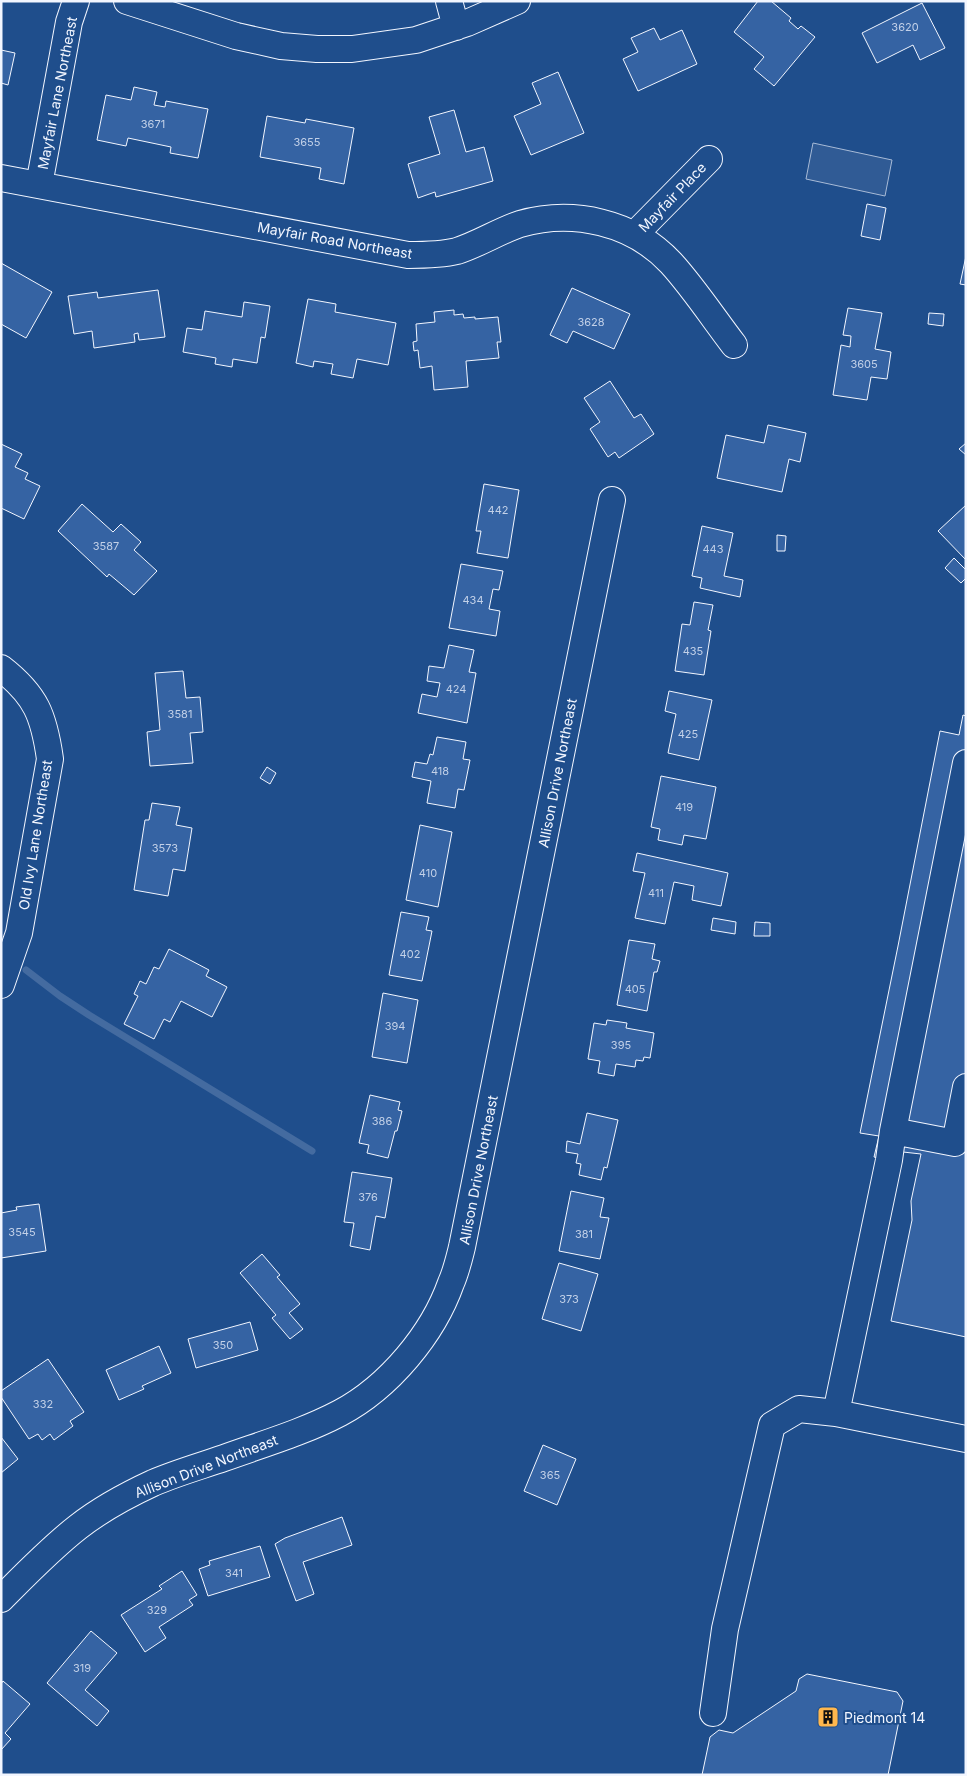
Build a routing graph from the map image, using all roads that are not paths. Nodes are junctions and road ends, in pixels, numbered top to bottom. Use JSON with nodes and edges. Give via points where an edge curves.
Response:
{"nodes":[{"id":1,"x":76,"y":1,"type":"edge"},
{"id":2,"x":127,"y":1,"type":"edge"},
{"id":3,"x":449,"y":1,"type":"edge"},
{"id":4,"x":517,"y":1,"type":"edge"},
{"id":5,"x":456,"y":27,"type":"junction"},
{"id":6,"x":708,"y":159,"type":"dead end"},
{"id":7,"x":1,"y":178,"type":"edge"},
{"id":8,"x":39,"y":185,"type":"junction"},
{"id":9,"x":635,"y":234,"type":"junction"},
{"id":10,"x":734,"y":345,"type":"dead end"},
{"id":11,"x":612,"y":500,"type":"dead end"},
{"id":12,"x":1,"y":668,"type":"edge"},
{"id":13,"x":966,"y":763,"type":"edge"},
{"id":14,"x":1,"y":985,"type":"edge"},
{"id":15,"x":966,"y":1087,"type":"edge"},
{"id":16,"x":893,"y":1131,"type":"junction"},
{"id":17,"x":836,"y":1413,"type":"junction"},
{"id":18,"x":966,"y":1439,"type":"edge"},
{"id":19,"x":1,"y":1599,"type":"edge"},
{"id":20,"x":713,"y":1713,"type":"dead end"}],
"edges":[{"from":1,"to":8,"type":"street","name":"Mayfair Lane Northeast"},
{"from":2,"to":5,"type":"street","via":[[236,36],[317,50],[352,50],[416,40]]},
{"from":3,"to":5,"type":"street"},
{"from":4,"to":5,"type":"street"},
{"from":6,"to":9,"type":"street","name":"Mayfair Place"},
{"from":7,"to":8,"type":"street","name":"Mayfair Road Northeast"},
{"from":8,"to":9,"type":"street","name":"Mayfair Road Northeast","via":[[408,255],[457,250],[520,224],[553,217],[594,219]]},
{"from":9,"to":10,"type":"street","name":"Mayfair Road Northeast","via":[[671,264]]},
{"from":11,"to":19,"type":"street","name":"Allison Drive Northeast","via":[[462,1247],[451,1285],[432,1324],[394,1372],[342,1412],[155,1482],[116,1502],[79,1526]]},
{"from":12,"to":14,"type":"street","name":"Old Ivy Lane Northeast","via":[[18,681],[36,704],[46,731],[50,759],[19,933]]},
{"from":13,"to":16,"type":"street"},
{"from":15,"to":16,"type":"street","via":[[955,1143]]},
{"from":16,"to":17,"type":"street"},
{"from":17,"to":18,"type":"street"},
{"from":17,"to":20,"type":"street","via":[[799,1409],[772,1425],[725,1629]]}]}
